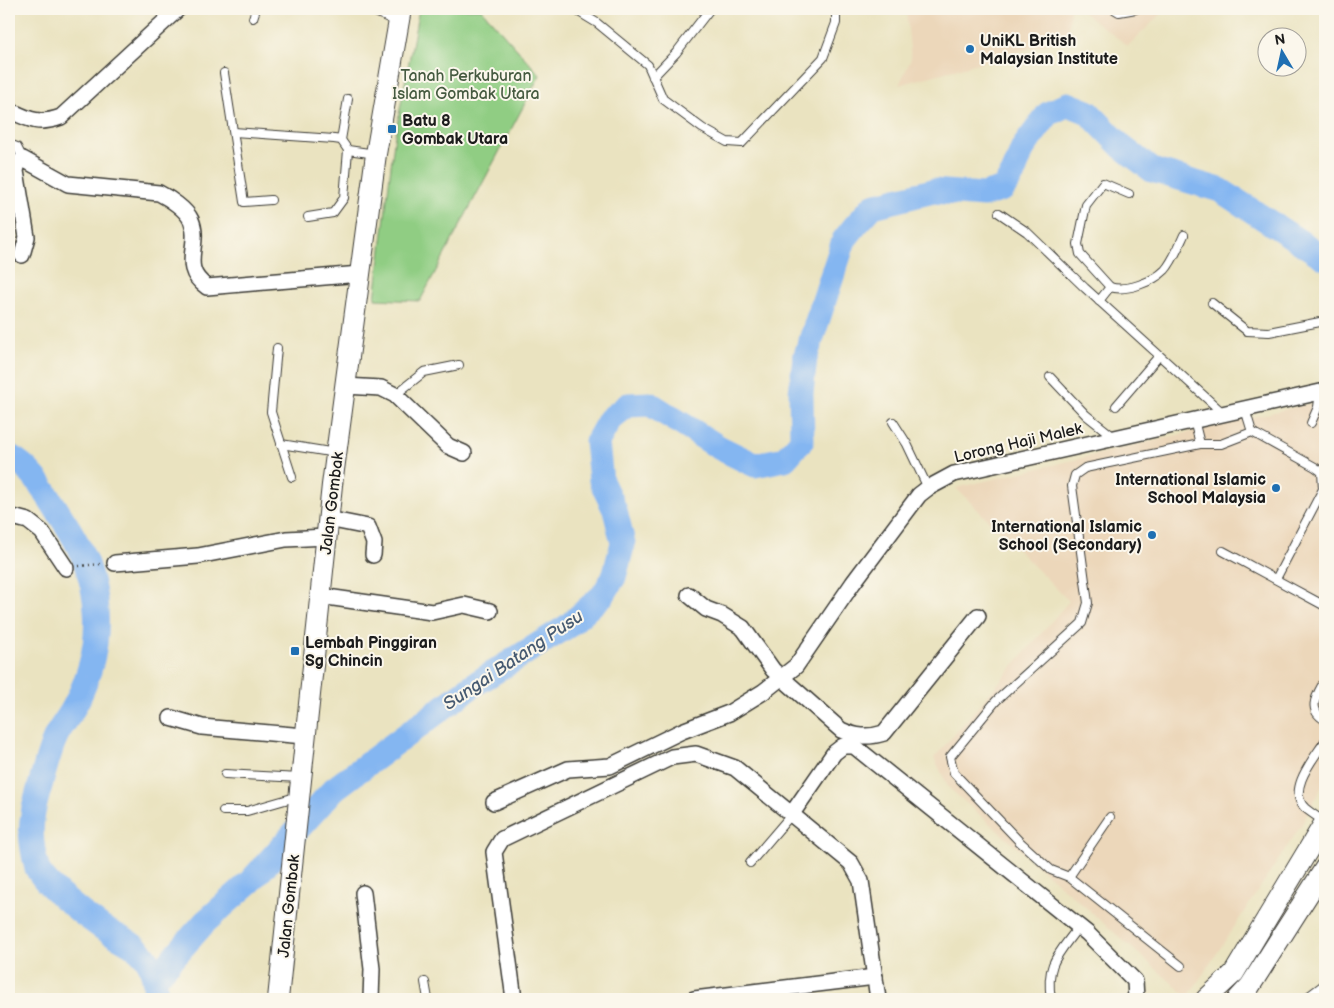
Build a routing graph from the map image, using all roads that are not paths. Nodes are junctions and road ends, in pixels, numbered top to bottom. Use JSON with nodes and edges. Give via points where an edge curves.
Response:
{"nodes":[{"id":1,"x":178,"y":9,"type":"edge"},
{"id":2,"x":256,"y":9,"type":"edge"},
{"id":3,"x":369,"y":9,"type":"edge"},
{"id":4,"x":574,"y":9,"type":"edge"},
{"id":5,"x":710,"y":9,"type":"edge"},
{"id":6,"x":836,"y":9,"type":"edge"},
{"id":7,"x":1114,"y":9,"type":"edge"},
{"id":8,"x":1136,"y":9,"type":"edge"},
{"id":9,"x":400,"y":16,"type":"edge"},
{"id":10,"x":253,"y":18,"type":"dead end"},
{"id":11,"x":224,"y":73,"type":"dead end"},
{"id":12,"x":653,"y":77,"type":"junction"},
{"id":13,"x":348,"y":99,"type":"dead end"},
{"id":14,"x":9,"y":110,"type":"edge"},
{"id":15,"x":234,"y":132,"type":"junction"},
{"id":16,"x":341,"y":140,"type":"junction"},
{"id":17,"x":9,"y":144,"type":"edge"},
{"id":18,"x":348,"y":150,"type":"junction"},
{"id":19,"x":376,"y":154,"type":"junction"},
{"id":20,"x":23,"y":159,"type":"junction"},
{"id":21,"x":1129,"y":194,"type":"dead end"},
{"id":22,"x":271,"y":200,"type":"dead end"},
{"id":23,"x":999,"y":213,"type":"dead end"},
{"id":24,"x":308,"y":216,"type":"dead end"},
{"id":25,"x":1184,"y":235,"type":"dead end"},
{"id":26,"x":22,"y":255,"type":"dead end"},
{"id":27,"x":360,"y":274,"type":"junction"},
{"id":28,"x":1110,"y":287,"type":"junction"},
{"id":29,"x":1099,"y":300,"type":"junction"},
{"id":30,"x":1212,"y":303,"type":"dead end"},
{"id":31,"x":1325,"y":321,"type":"edge"},
{"id":32,"x":277,"y":348,"type":"dead end"},
{"id":33,"x":1160,"y":356,"type":"junction"},
{"id":34,"x":459,"y":365,"type":"dead end"},
{"id":35,"x":1050,"y":377,"type":"dead end"},
{"id":36,"x":345,"y":386,"type":"junction"},
{"id":37,"x":1323,"y":392,"type":"edge"},
{"id":38,"x":394,"y":395,"type":"junction"},
{"id":39,"x":1116,"y":406,"type":"dead end"},
{"id":40,"x":1245,"y":409,"type":"junction"},
{"id":41,"x":1325,"y":410,"type":"edge"},
{"id":42,"x":1316,"y":412,"type":"junction"},
{"id":43,"x":1224,"y":414,"type":"junction"},
{"id":44,"x":1194,"y":420,"type":"junction"},
{"id":45,"x":893,"y":422,"type":"dead end"},
{"id":46,"x":1311,"y":423,"type":"dead end"},
{"id":47,"x":1252,"y":432,"type":"junction"},
{"id":48,"x":1115,"y":438,"type":"junction"},
{"id":49,"x":281,"y":444,"type":"junction"},
{"id":50,"x":1200,"y":444,"type":"junction"},
{"id":51,"x":336,"y":453,"type":"junction"},
{"id":52,"x":464,"y":453,"type":"dead end"},
{"id":53,"x":292,"y":477,"type":"dead end"},
{"id":54,"x":928,"y":488,"type":"junction"},
{"id":55,"x":9,"y":516,"type":"edge"},
{"id":56,"x":327,"y":528,"type":"junction"},
{"id":57,"x":1223,"y":551,"type":"dead end"},
{"id":58,"x":373,"y":555,"type":"dead end"},
{"id":59,"x":114,"y":562,"type":"road end"},
{"id":60,"x":66,"y":568,"type":"road end"},
{"id":61,"x":1276,"y":579,"type":"junction"},
{"id":62,"x":689,"y":595,"type":"dead end"},
{"id":63,"x":320,"y":596,"type":"junction"},
{"id":64,"x":1325,"y":606,"type":"edge"},
{"id":65,"x":490,"y":611,"type":"dead end"},
{"id":66,"x":978,"y":616,"type":"dead end"},
{"id":67,"x":780,"y":677,"type":"junction"},
{"id":68,"x":1325,"y":680,"type":"edge"},
{"id":69,"x":170,"y":718,"type":"dead end"},
{"id":70,"x":1325,"y":720,"type":"edge"},
{"id":71,"x":304,"y":736,"type":"junction"},
{"id":72,"x":1325,"y":740,"type":"edge"},
{"id":73,"x":225,"y":774,"type":"dead end"},
{"id":74,"x":299,"y":793,"type":"junction"},
{"id":75,"x":494,"y":802,"type":"dead end"},
{"id":76,"x":223,"y":811,"type":"dead end"},
{"id":77,"x":791,"y":815,"type":"junction"},
{"id":78,"x":1110,"y":817,"type":"dead end"},
{"id":79,"x":1325,"y":822,"type":"edge"},
{"id":80,"x":750,"y":864,"type":"dead end"},
{"id":81,"x":1325,"y":868,"type":"edge"},
{"id":82,"x":1070,"y":877,"type":"junction"},
{"id":83,"x":363,"y":893,"type":"dead end"},
{"id":84,"x":1079,"y":926,"type":"junction"},
{"id":85,"x":1181,"y":966,"type":"dead end"},
{"id":86,"x":875,"y":977,"type":"junction"},
{"id":87,"x":425,"y":982,"type":"dead end"},
{"id":88,"x":1325,"y":984,"type":"edge"},
{"id":89,"x":278,"y":999,"type":"edge"},
{"id":90,"x":370,"y":999,"type":"edge"},
{"id":91,"x":428,"y":999,"type":"edge"},
{"id":92,"x":514,"y":999,"type":"edge"},
{"id":93,"x":694,"y":999,"type":"edge"},
{"id":94,"x":878,"y":999,"type":"edge"},
{"id":95,"x":1051,"y":999,"type":"edge"},
{"id":96,"x":1136,"y":999,"type":"edge"},
{"id":97,"x":1206,"y":999,"type":"edge"},
{"id":98,"x":1238,"y":999,"type":"edge"},
{"id":99,"x":1305,"y":999,"type":"edge"}],
"edges":[{"from":1,"to":14,"type":"street","via":[[62,116],[46,122],[30,120]]},
{"from":2,"to":10,"type":"lane"},
{"from":3,"to":9,"type":"lane"},
{"from":4,"to":12,"type":"lane","via":[[648,64]]},
{"from":5,"to":12,"type":"lane"},
{"from":6,"to":12,"type":"lane","via":[[836,23],[823,58],[742,143],[727,142],[702,128],[663,99]]},
{"from":7,"to":8,"type":"lane","via":[[1119,12]]},
{"from":9,"to":19,"type":"main road","name":"Jalan Gombak"},
{"from":11,"to":15,"type":"lane"},
{"from":13,"to":16,"type":"lane"},
{"from":15,"to":16,"type":"lane"},
{"from":15,"to":22,"type":"lane","via":[[244,202]]},
{"from":16,"to":18,"type":"lane"},
{"from":17,"to":20,"type":"lane","via":[[17,148]]},
{"from":18,"to":19,"type":"lane"},
{"from":18,"to":24,"type":"lane","via":[[344,198],[332,213]]},
{"from":19,"to":27,"type":"main road","name":"Jalan Gombak"},
{"from":20,"to":26,"type":"street","via":[[16,171],[27,236]]},
{"from":20,"to":27,"type":"street","via":[[68,184],[159,193],[169,198],[191,218],[191,265],[196,280],[207,287]]},
{"from":21,"to":28,"type":"lane","via":[[1102,182],[1086,205],[1078,244],[1080,254]]},
{"from":23,"to":29,"type":"lane","via":[[1027,232]]},
{"from":25,"to":28,"type":"lane","via":[[1165,270],[1120,290]]},
{"from":27,"to":36,"type":"main road","name":"Jalan Gombak"},
{"from":28,"to":29,"type":"lane"},
{"from":29,"to":33,"type":"lane"},
{"from":30,"to":31,"type":"lane","via":[[1247,331],[1269,332]]},
{"from":32,"to":49,"type":"lane","via":[[271,412]]},
{"from":33,"to":39,"type":"lane"},
{"from":33,"to":43,"type":"lane"},
{"from":34,"to":38,"type":"lane","via":[[424,372]]},
{"from":35,"to":48,"type":"lane","via":[[1086,415]]},
{"from":36,"to":38,"type":"street","via":[[381,388]]},
{"from":36,"to":51,"type":"main road","name":"Jalan Gombak"},
{"from":37,"to":40,"type":"street","name":"Lorong Haji Malek"},
{"from":37,"to":42,"type":"lane"},
{"from":38,"to":52,"type":"street","via":[[448,446]]},
{"from":40,"to":43,"type":"street","name":"Lorong Haji Malek"},
{"from":40,"to":47,"type":"lane"},
{"from":41,"to":42,"type":"lane"},
{"from":42,"to":46,"type":"lane"},
{"from":43,"to":44,"type":"street","name":"Lorong Haji Malek"},
{"from":44,"to":48,"type":"street","name":"Lorong Haji Malek"},
{"from":44,"to":50,"type":"lane"},
{"from":45,"to":54,"type":"lane"},
{"from":47,"to":50,"type":"lane","via":[[1222,444]]},
{"from":47,"to":61,"type":"lane","via":[[1322,472],[1323,489]]},
{"from":48,"to":54,"type":"street","name":"Lorong Haji Malek","via":[[954,474]]},
{"from":49,"to":51,"type":"lane"},
{"from":49,"to":53,"type":"lane"},
{"from":50,"to":82,"type":"lane","via":[[1085,468],[1075,475],[1072,486],[1088,603],[1082,623],[996,701],[950,757],[954,773],[1019,842],[1051,870]]},
{"from":51,"to":56,"type":"main road","name":"Jalan Gombak"},
{"from":54,"to":67,"type":"street","name":"Lorong Haji Malek","via":[[853,583],[796,666]]},
{"from":55,"to":60,"type":"street","via":[[28,521],[42,532]]},
{"from":56,"to":58,"type":"street","via":[[368,527],[374,543]]},
{"from":56,"to":59,"type":"street","via":[[198,556]]},
{"from":56,"to":63,"type":"main road","name":"Jalan Gombak"},
{"from":57,"to":61,"type":"lane"},
{"from":61,"to":64,"type":"lane"},
{"from":62,"to":67,"type":"street","via":[[743,628]]},
{"from":63,"to":65,"type":"street","via":[[432,612],[464,605]]},
{"from":63,"to":71,"type":"main road","name":"Jalan Gombak"},
{"from":66,"to":67,"type":"street","via":[[884,733],[854,736],[841,730]]},
{"from":67,"to":75,"type":"street","name":"Lorong Haji Malek","via":[[729,713],[682,731],[610,766],[568,769]]},
{"from":68,"to":70,"type":"lane","via":[[1313,702],[1314,710]]},
{"from":69,"to":71,"type":"street","via":[[202,727]]},
{"from":71,"to":74,"type":"main road","name":"Jalan Gombak"},
{"from":72,"to":79,"type":"lane","via":[[1300,782],[1298,797],[1304,807]]},
{"from":73,"to":74,"type":"lane"},
{"from":74,"to":76,"type":"lane","via":[[247,811]]},
{"from":74,"to":89,"type":"main road","name":"Jalan Gombak"},
{"from":77,"to":80,"type":"lane"},
{"from":77,"to":84,"type":"street","via":[[834,753],[843,746],[854,746]]},
{"from":77,"to":86,"type":"street","via":[[851,863],[861,881]]},
{"from":77,"to":92,"type":"street","via":[[735,768],[696,754],[672,757],[502,839],[494,852]]},
{"from":78,"to":82,"type":"lane"},
{"from":79,"to":97,"type":"main road","via":[[1234,973]]},
{"from":81,"to":98,"type":"main road","via":[[1250,986]]},
{"from":82,"to":85,"type":"lane"},
{"from":83,"to":90,"type":"street","via":[[372,969]]},
{"from":84,"to":95,"type":"lane","via":[[1051,964],[1048,977]]},
{"from":84,"to":96,"type":"street","via":[[1136,981]]},
{"from":86,"to":93,"type":"street"},
{"from":86,"to":94,"type":"street"},
{"from":87,"to":91,"type":"lane"},
{"from":88,"to":99,"type":"lane"}]}
